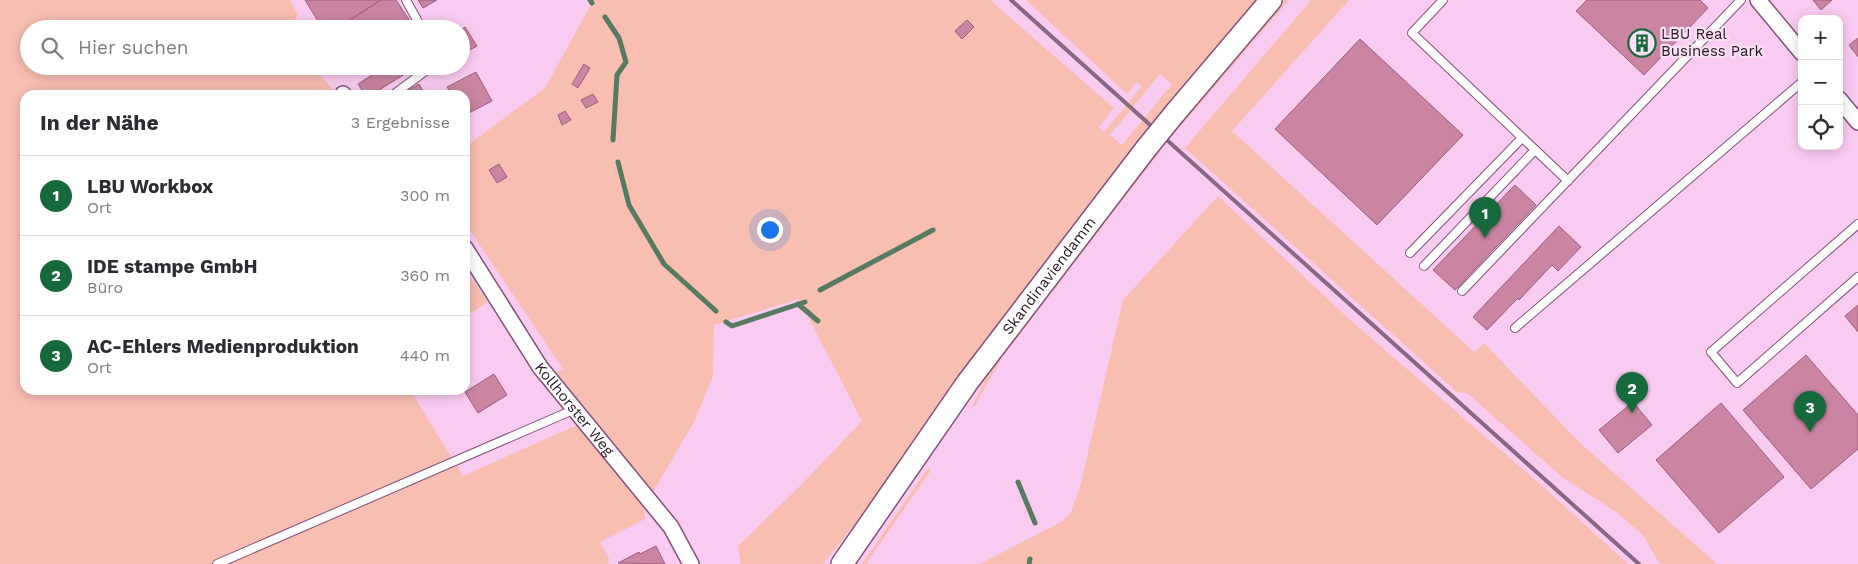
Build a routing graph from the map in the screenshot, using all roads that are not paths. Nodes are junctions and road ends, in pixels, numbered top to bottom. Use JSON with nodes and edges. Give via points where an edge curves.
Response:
{"nodes":[{"id":1,"x":406,"y":0,"type":"edge"},
{"id":2,"x":1271,"y":0,"type":"edge"},
{"id":3,"x":1444,"y":0,"type":"edge"},
{"id":4,"x":1741,"y":0,"type":"edge"},
{"id":5,"x":1758,"y":0,"type":"edge"},
{"id":6,"x":417,"y":20,"type":"edge"},
{"id":7,"x":1798,"y":48,"type":"edge"},
{"id":8,"x":420,"y":75,"type":"edge"},
{"id":9,"x":1798,"y":85,"type":"edge"},
{"id":10,"x":400,"y":90,"type":"edge"},
{"id":11,"x":1843,"y":104,"type":"edge"},
{"id":12,"x":1858,"y":122,"type":"edge"},
{"id":13,"x":1522,"y":138,"type":"junction"},
{"id":14,"x":1535,"y":150,"type":"junction"},
{"id":15,"x":1568,"y":181,"type":"junction"},
{"id":16,"x":1858,"y":224,"type":"edge"},
{"id":17,"x":1410,"y":253,"type":"dead end"},
{"id":18,"x":470,"y":256,"type":"edge"},
{"id":19,"x":1424,"y":266,"type":"dead end"},
{"id":20,"x":1858,"y":277,"type":"edge"},
{"id":21,"x":1462,"y":291,"type":"dead end"},
{"id":22,"x":1515,"y":328,"type":"dead end"},
{"id":23,"x":573,"y":410,"type":"junction"},
{"id":24,"x":216,"y":564,"type":"edge"},
{"id":25,"x":691,"y":564,"type":"edge"},
{"id":26,"x":842,"y":564,"type":"edge"}],
"edges":[{"from":1,"to":6,"type":"lane"},
{"from":2,"to":26,"type":"main road","name":"Skandinaviendamm","bridge":true,"via":[[1145,150],[972,375]]},
{"from":3,"to":13,"type":"lane","via":[[1412,33]]},
{"from":4,"to":15,"type":"lane"},
{"from":5,"to":7,"type":"street"},
{"from":8,"to":10,"type":"lane"},
{"from":9,"to":22,"type":"lane"},
{"from":11,"to":12,"type":"street"},
{"from":13,"to":14,"type":"lane"},
{"from":13,"to":17,"type":"lane"},
{"from":14,"to":15,"type":"lane"},
{"from":14,"to":19,"type":"lane"},
{"from":15,"to":21,"type":"lane"},
{"from":16,"to":20,"type":"lane","via":[[1711,352],[1737,383]]},
{"from":18,"to":23,"type":"street","name":"Kollhorster Weg","via":[[540,367]]},
{"from":23,"to":24,"type":"lane"},
{"from":23,"to":25,"type":"street","name":"Kollhorster Weg","via":[[671,527]]}]}
